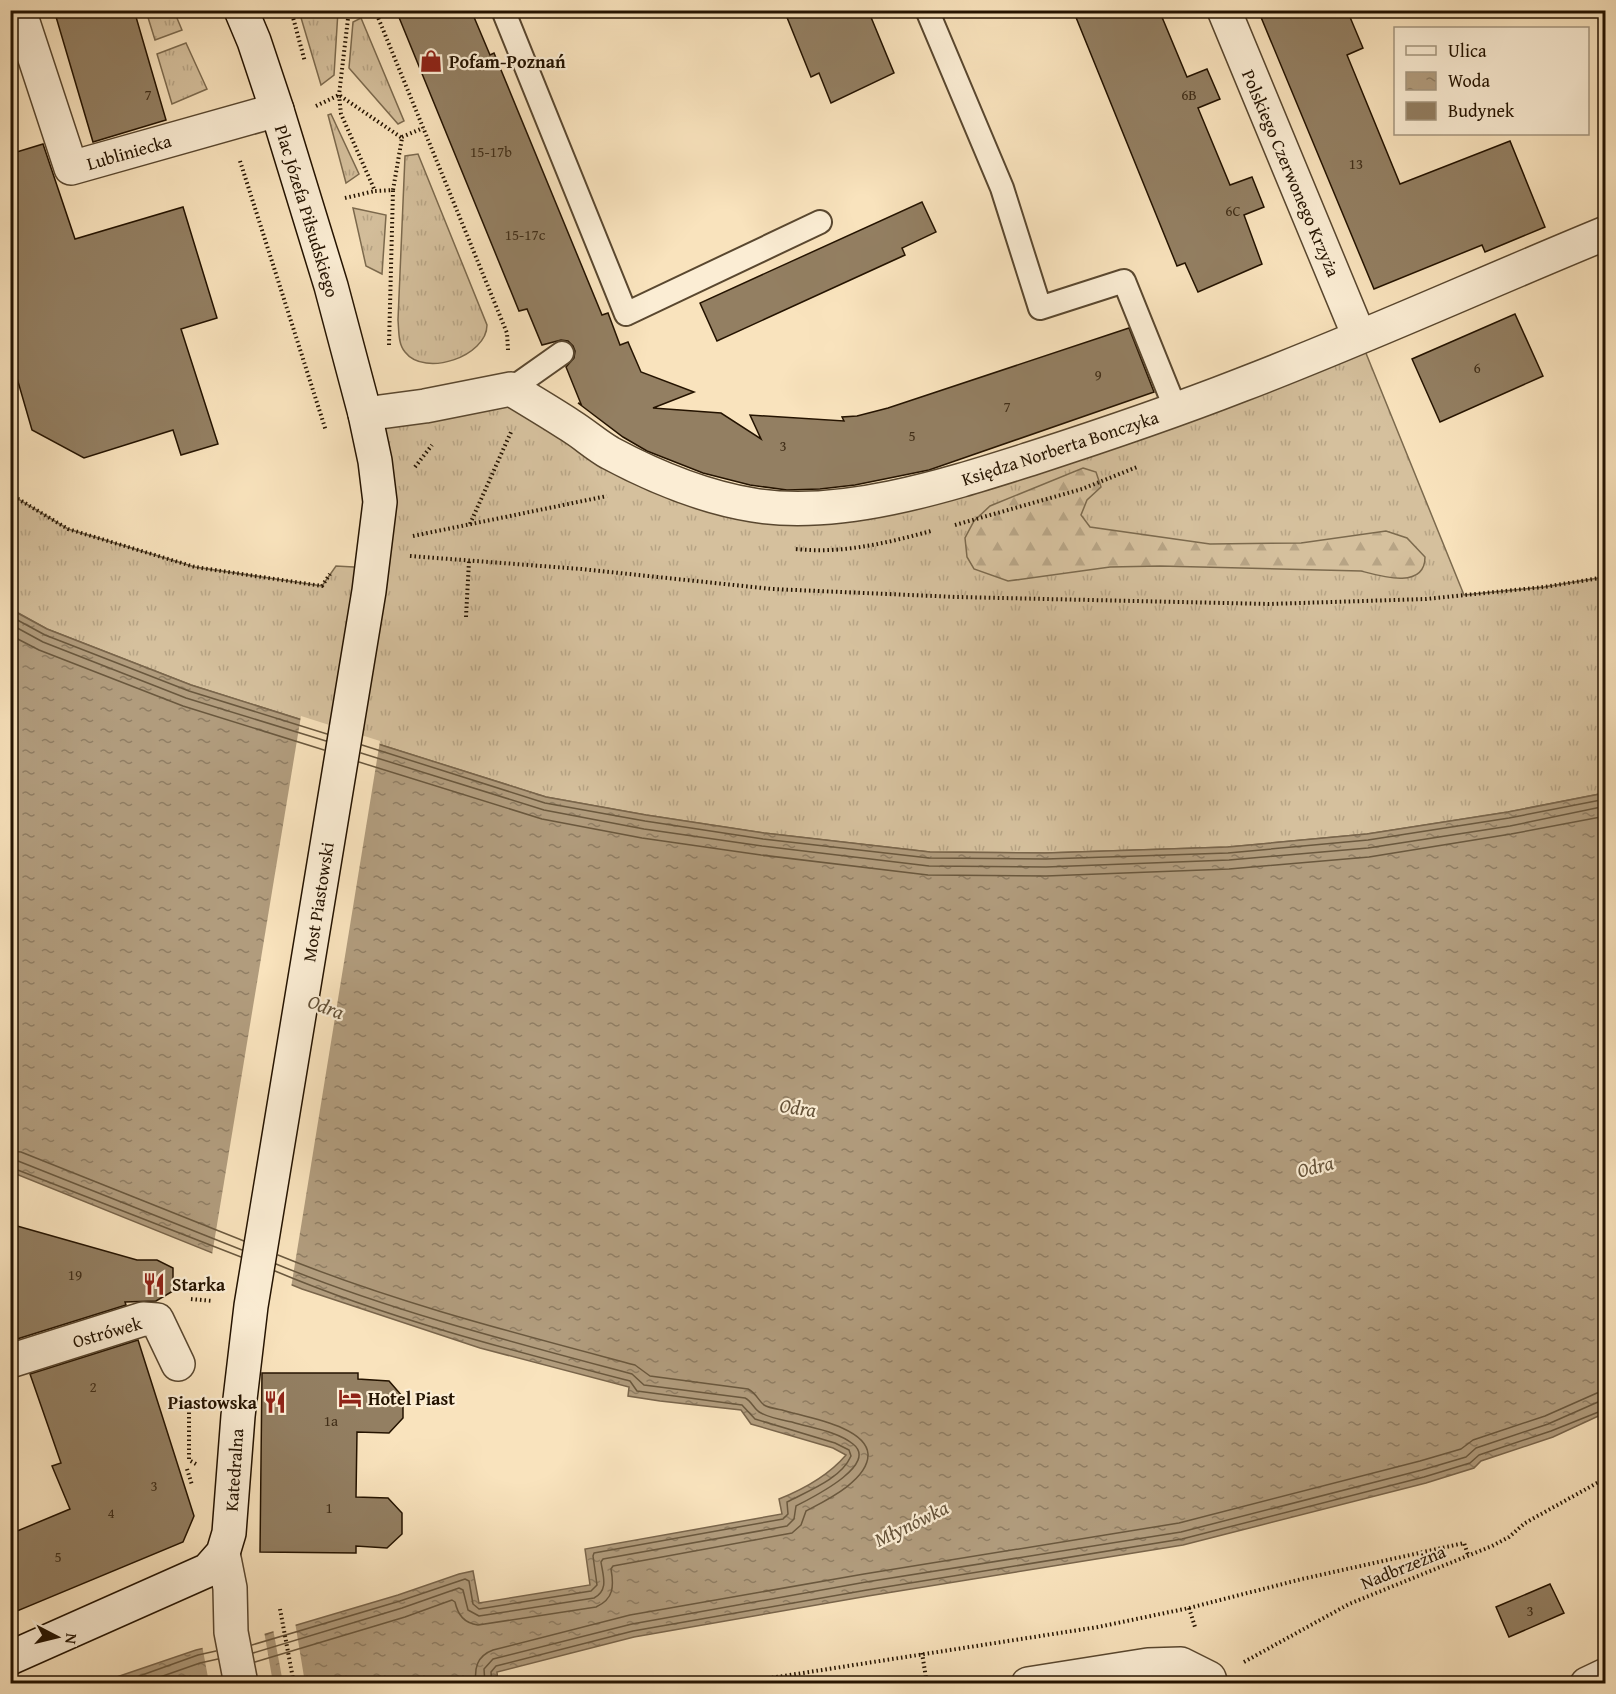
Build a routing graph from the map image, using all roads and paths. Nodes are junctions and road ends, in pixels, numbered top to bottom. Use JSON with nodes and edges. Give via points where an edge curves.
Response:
{"nodes":[{"id":1,"x":19,"y":10,"type":"edge"},
{"id":2,"x":241,"y":10,"type":"edge"},
{"id":3,"x":349,"y":10,"type":"edge"},
{"id":4,"x":375,"y":10,"type":"edge"},
{"id":5,"x":503,"y":10,"type":"edge"},
{"id":6,"x":927,"y":10,"type":"edge"},
{"id":7,"x":1224,"y":10,"type":"edge"},
{"id":8,"x":339,"y":95,"type":"junction"},
{"id":9,"x":316,"y":106,"type":"dead end"},
{"id":10,"x":277,"y":110,"type":"junction"},
{"id":11,"x":228,"y":123,"type":"junction"},
{"id":12,"x":423,"y":128,"type":"junction"},
{"id":13,"x":402,"y":138,"type":"junction"},
{"id":14,"x":393,"y":190,"type":"junction"},
{"id":15,"x":375,"y":191,"type":"junction"},
{"id":16,"x":341,"y":199,"type":"dead end"},
{"id":17,"x":820,"y":222,"type":"dead end"},
{"id":18,"x":1605,"y":233,"type":"edge"},
{"id":19,"x":1359,"y":336,"type":"junction"},
{"id":20,"x":389,"y":350,"type":"dead end"},
{"id":21,"x":562,"y":353,"type":"dead end"},
{"id":22,"x":511,"y":389,"type":"junction"},
{"id":23,"x":1176,"y":410,"type":"junction"},
{"id":24,"x":365,"y":414,"type":"junction"},
{"id":25,"x":511,"y":432,"type":"dead end"},
{"id":26,"x":328,"y":439,"type":"dead end"},
{"id":27,"x":10,"y":494,"type":"edge"},
{"id":28,"x":607,"y":496,"type":"dead end"},
{"id":29,"x":470,"y":524,"type":"junction"},
{"id":30,"x":412,"y":536,"type":"dead end"},
{"id":31,"x":469,"y":561,"type":"junction"},
{"id":32,"x":336,"y":566,"type":"dead end"},
{"id":33,"x":387,"y":566,"type":"junction"},
{"id":34,"x":1605,"y":577,"type":"edge"},
{"id":35,"x":466,"y":617,"type":"dead end"},
{"id":36,"x":181,"y":1299,"type":"dead end"},
{"id":37,"x":236,"y":1304,"type":"junction"},
{"id":38,"x":10,"y":1360,"type":"edge"},
{"id":39,"x":184,"y":1377,"type":"joint"},
{"id":40,"x":202,"y":1462,"type":"dead end"},
{"id":41,"x":187,"y":1469,"type":"dead end"},
{"id":42,"x":1605,"y":1478,"type":"edge"},
{"id":43,"x":193,"y":1488,"type":"dead end"},
{"id":44,"x":223,"y":1553,"type":"junction"},
{"id":45,"x":1468,"y":1555,"type":"junction"},
{"id":46,"x":280,"y":1609,"type":"dead end"},
{"id":47,"x":922,"y":1653,"type":"junction"},
{"id":48,"x":10,"y":1658,"type":"edge"},
{"id":49,"x":1605,"y":1676,"type":"edge"},
{"id":50,"x":1210,"y":1681,"type":"edge"},
{"id":51,"x":241,"y":1683,"type":"edge"},
{"id":52,"x":294,"y":1683,"type":"edge"},
{"id":53,"x":732,"y":1683,"type":"edge"},
{"id":54,"x":927,"y":1683,"type":"edge"},
{"id":55,"x":1028,"y":1683,"type":"edge"},
{"id":56,"x":1587,"y":1683,"type":"edge"}],
"edges":[{"from":1,"to":11,"type":"street","name":"Lubliniecka","via":[[71,168]]},
{"from":2,"to":10,"type":"street","name":"Plac Józefa Piłsudskiego"},
{"from":3,"to":8,"type":"path"},
{"from":4,"to":12,"type":"path"},
{"from":5,"to":17,"type":"lane","via":[[619,318]]},
{"from":6,"to":23,"type":"lane","via":[[1002,188],[1040,308],[1124,281]]},
{"from":7,"to":19,"type":"street","name":"Polskiego Czerwonego Krzyża"},
{"from":8,"to":9,"type":"path"},
{"from":8,"to":13,"type":"path"},
{"from":8,"to":15,"type":"path","via":[[340,114]]},
{"from":10,"to":11,"type":"street","name":"Lubliniecka"},
{"from":10,"to":24,"type":"street","name":"Plac Józefa Piłsudskiego"},
{"from":11,"to":26,"type":"path"},
{"from":12,"to":13,"type":"path"},
{"from":12,"to":22,"type":"path","via":[[507,333]]},
{"from":13,"to":14,"type":"path"},
{"from":14,"to":15,"type":"path"},
{"from":14,"to":20,"type":"path"},
{"from":15,"to":16,"type":"path"},
{"from":18,"to":19,"type":"street","name":"Księdza Norberta Bonczyka"},
{"from":19,"to":23,"type":"street","name":"Księdza Norberta Bonczyka"},
{"from":21,"to":22,"type":"lane"},
{"from":22,"to":23,"type":"street","name":"Księdza Norberta Bonczyka","via":[[607,452],[679,484],[754,505],[792,508],[866,502],[969,478]]},
{"from":22,"to":24,"type":"street"},
{"from":24,"to":33,"type":"street","name":"Plac Józefa Piłsudskiego","via":[[375,461]]},
{"from":25,"to":29,"type":"path"},
{"from":27,"to":32,"type":"path","via":[[68,529],[195,567],[322,586]]},
{"from":28,"to":29,"type":"path"},
{"from":29,"to":30,"type":"path"},
{"from":31,"to":33,"type":"path","via":[[409,556]]},
{"from":31,"to":34,"type":"path","via":[[772,589],[1269,604],[1426,599]]},
{"from":31,"to":35,"type":"path"},
{"from":33,"to":37,"type":"street","name":"Most Piastowski"},
{"from":36,"to":37,"type":"path"},
{"from":37,"to":44,"type":"street","name":"Katedralna","via":[[238,1416],[233,1503]]},
{"from":38,"to":39,"type":"street","name":"Ostrówek","via":[[143,1319],[157,1320]]},
{"from":39,"to":40,"type":"path","via":[[189,1460],[195,1465]]},
{"from":41,"to":43,"type":"path"},
{"from":42,"to":45,"type":"path","name":"Nadbrzeżna","via":[[1525,1523],[1509,1537]]},
{"from":44,"to":48,"type":"street","via":[[207,1570]]},
{"from":44,"to":51,"type":"street","name":"Katedralna"},
{"from":45,"to":47,"type":"path","via":[[1464,1543],[1121,1622]]},
{"from":45,"to":50,"type":"path","name":"Nadbrzeżna","via":[[1349,1604]]},
{"from":46,"to":52,"type":"path"},
{"from":47,"to":53,"type":"path"},
{"from":47,"to":54,"type":"path"},
{"from":49,"to":56,"type":"street"},
{"from":50,"to":55,"type":"street","via":[[1181,1664],[1148,1665]]}]}
